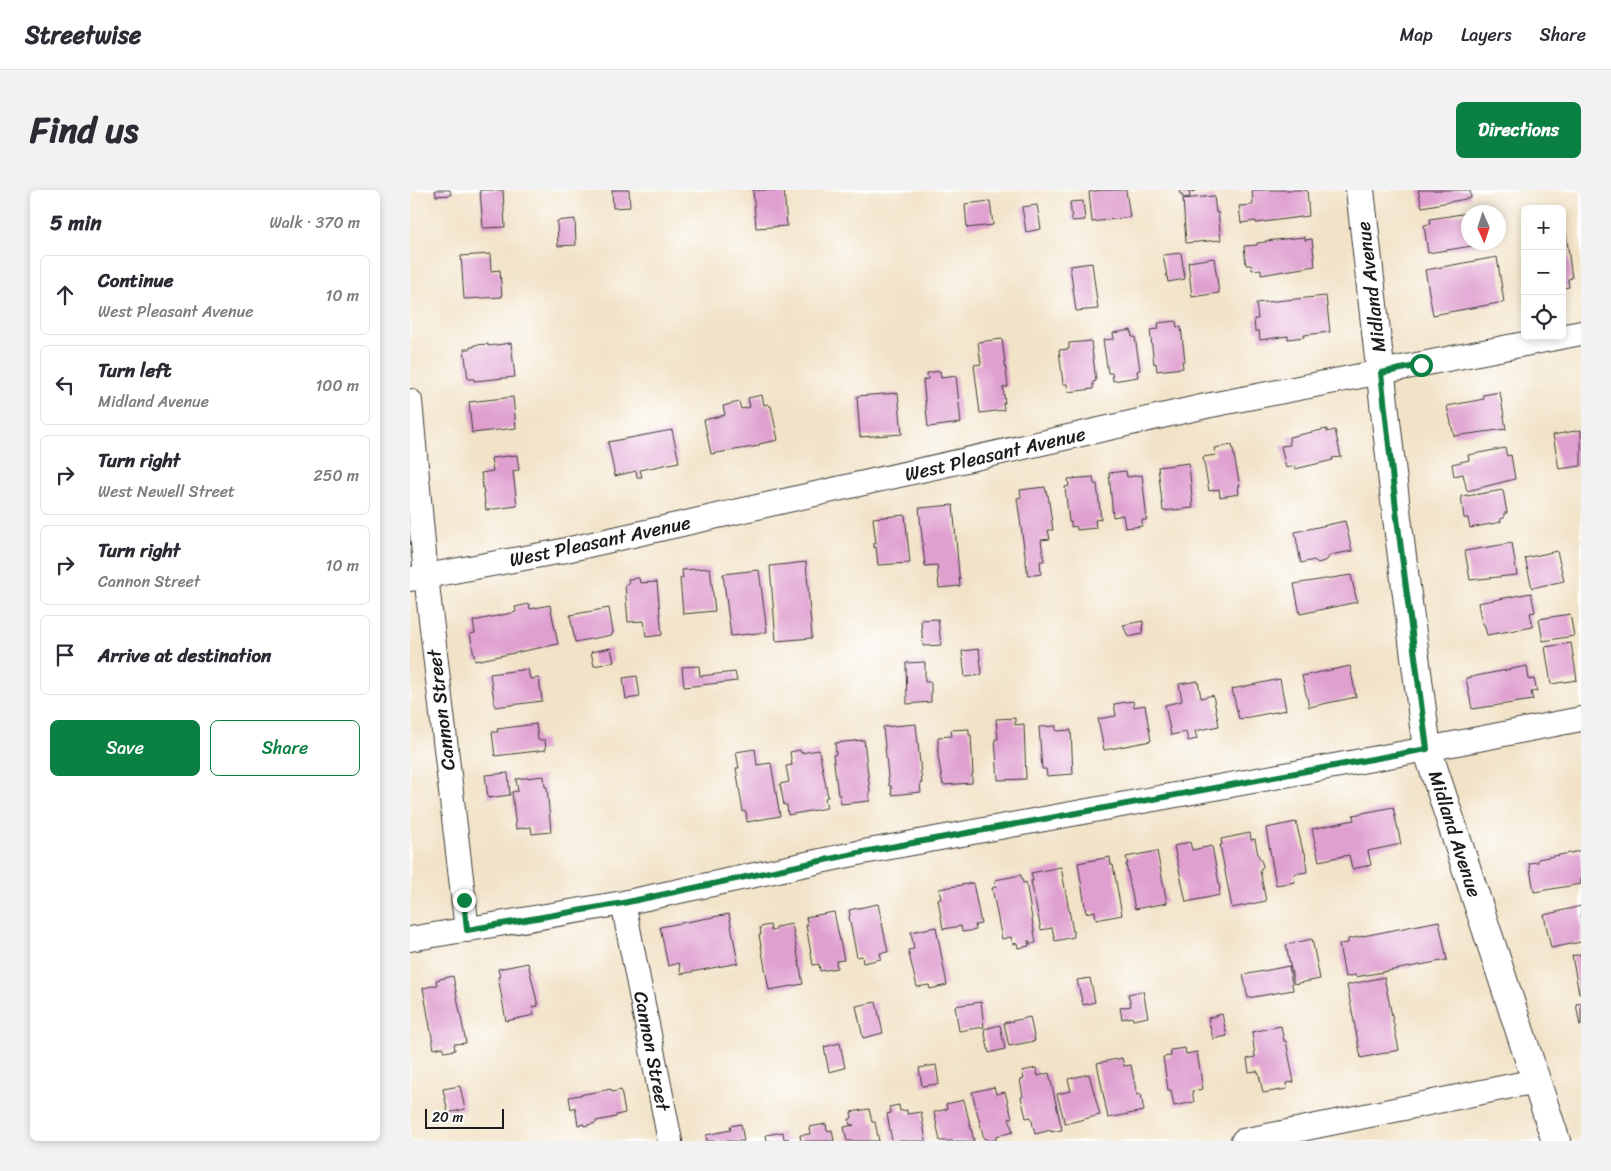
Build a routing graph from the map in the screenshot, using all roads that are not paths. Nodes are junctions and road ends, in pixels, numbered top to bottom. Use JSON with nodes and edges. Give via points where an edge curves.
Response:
{"nodes":[{"id":1,"x":1360,"y":190,"type":"edge"},
{"id":2,"x":1581,"y":333,"type":"edge"},
{"id":3,"x":1381,"y":373,"type":"junction"},
{"id":4,"x":410,"y":401,"type":"edge"},
{"id":5,"x":418,"y":578,"type":"edge"},
{"id":6,"x":1581,"y":719,"type":"edge"},
{"id":7,"x":1427,"y":749,"type":"junction"},
{"id":8,"x":623,"y":903,"type":"junction"},
{"id":9,"x":467,"y":930,"type":"junction"},
{"id":10,"x":410,"y":939,"type":"edge"},
{"id":11,"x":1536,"y":1081,"type":"junction"},
{"id":12,"x":670,"y":1141,"type":"edge"},
{"id":13,"x":1243,"y":1141,"type":"edge"},
{"id":14,"x":1556,"y":1141,"type":"edge"}],
"edges":[{"from":1,"to":3,"type":"street","name":"Midland Avenue"},
{"from":2,"to":3,"type":"street","name":"West Pleasant Avenue"},
{"from":3,"to":5,"type":"street","name":"West Pleasant Avenue","via":[[1206,406],[557,552]]},
{"from":3,"to":7,"type":"street","name":"Midland Avenue"},
{"from":4,"to":5,"type":"street","name":"Cannon Street"},
{"from":5,"to":9,"type":"street","name":"Cannon Street"},
{"from":6,"to":7,"type":"street"},
{"from":7,"to":8,"type":"street","via":[[868,851]]},
{"from":7,"to":11,"type":"street","name":"Midland Avenue"},
{"from":8,"to":9,"type":"street"},
{"from":8,"to":12,"type":"street","name":"Cannon Street"},
{"from":9,"to":10,"type":"street"},
{"from":11,"to":13,"type":"street"},
{"from":11,"to":14,"type":"street","name":"Midland Avenue"}]}
